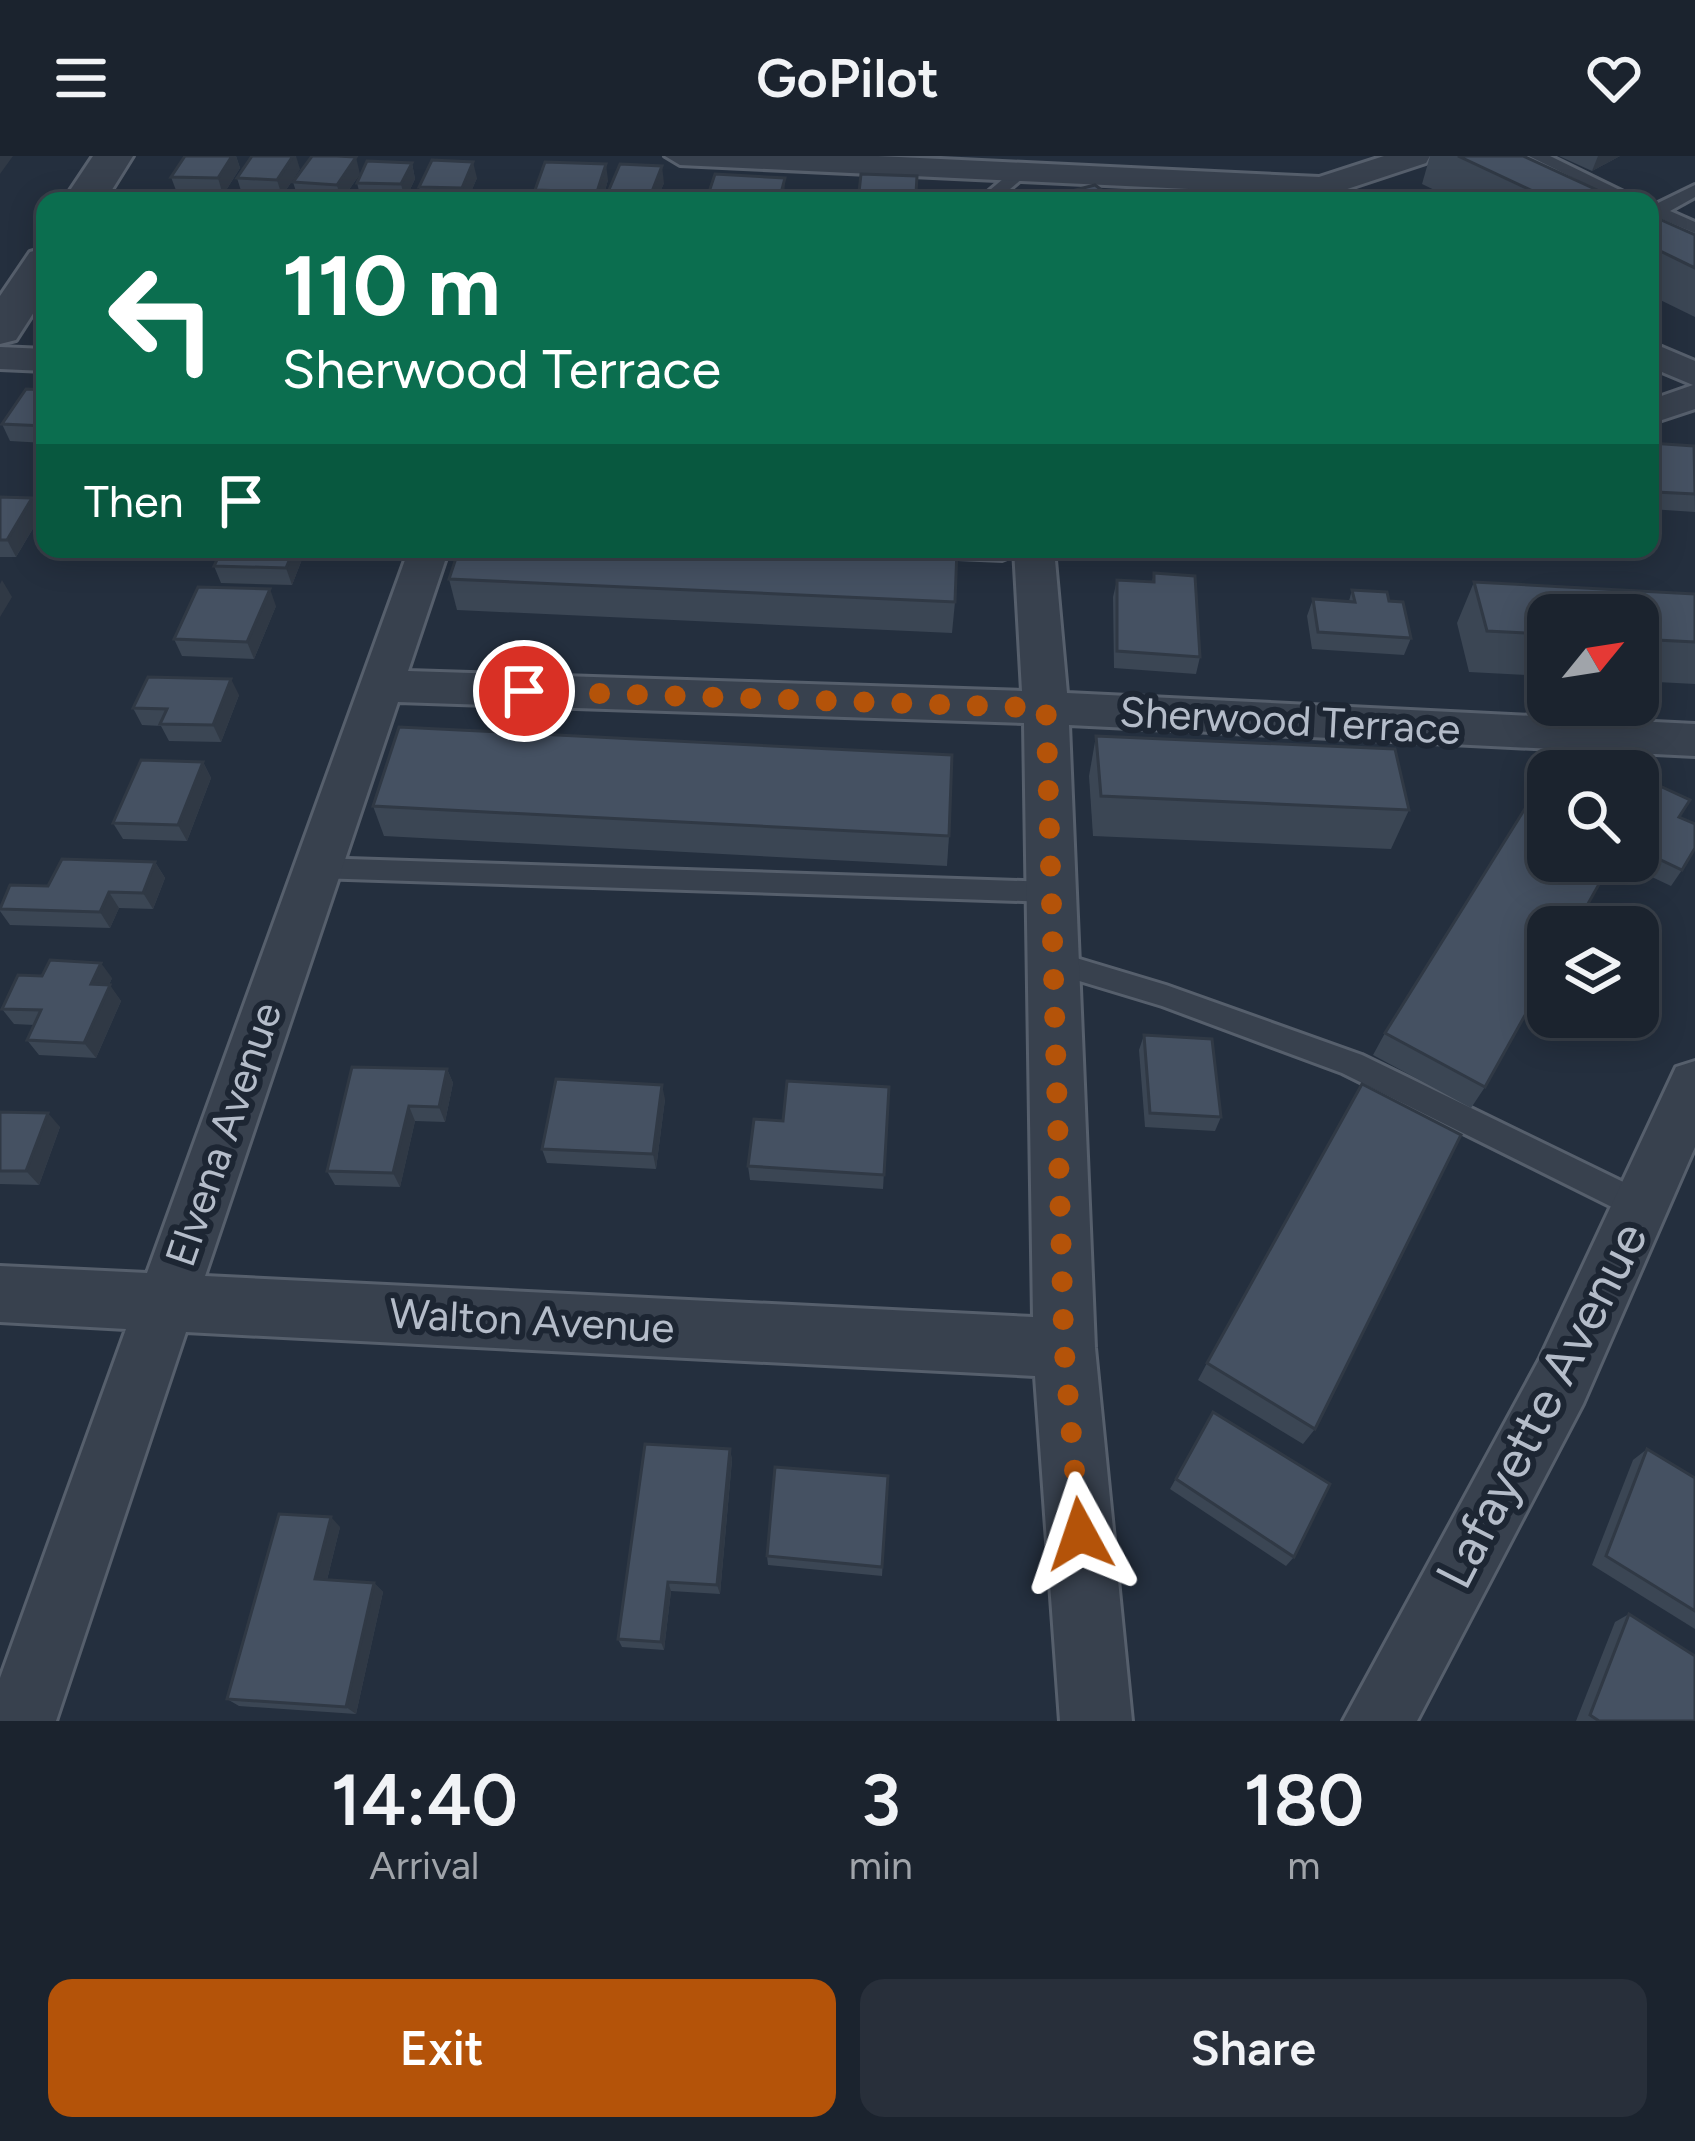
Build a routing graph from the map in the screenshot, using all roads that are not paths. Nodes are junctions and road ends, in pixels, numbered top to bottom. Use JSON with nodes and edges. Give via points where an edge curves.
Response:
{"nodes":[{"id":1,"x":113,"y":156,"type":"edge"},
{"id":2,"x":680,"y":156,"type":"edge"},
{"id":3,"x":1267,"y":156,"type":"edge"},
{"id":4,"x":1415,"y":156,"type":"edge"},
{"id":5,"x":1537,"y":156,"type":"edge"},
{"id":6,"x":1022,"y":172,"type":"junction"},
{"id":7,"x":1316,"y":186,"type":"junction"},
{"id":8,"x":1695,"y":190,"type":"edge"},
{"id":9,"x":90,"y":192,"type":"edge"},
{"id":10,"x":996,"y":192,"type":"edge"},
{"id":11,"x":1302,"y":192,"type":"edge"},
{"id":12,"x":1328,"y":192,"type":"edge"},
{"id":13,"x":1615,"y":192,"type":"edge"},
{"id":14,"x":1659,"y":207,"type":"edge"},
{"id":15,"x":1659,"y":213,"type":"edge"},
{"id":16,"x":1695,"y":228,"type":"edge"},
{"id":17,"x":36,"y":275,"type":"edge"},
{"id":18,"x":0,"y":330,"type":"edge"},
{"id":19,"x":1659,"y":357,"type":"edge"},
{"id":20,"x":0,"y":358,"type":"edge"},
{"id":21,"x":36,"y":360,"type":"edge"},
{"id":22,"x":1695,"y":375,"type":"edge"},
{"id":23,"x":1695,"y":396,"type":"edge"},
{"id":24,"x":1659,"y":410,"type":"edge"},
{"id":25,"x":426,"y":558,"type":"edge"},
{"id":26,"x":1035,"y":558,"type":"edge"},
{"id":27,"x":381,"y":686,"type":"junction"},
{"id":28,"x":1046,"y":708,"type":"junction"},
{"id":29,"x":1695,"y":740,"type":"edge"},
{"id":30,"x":316,"y":868,"type":"junction"},
{"id":31,"x":1051,"y":892,"type":"junction"},
{"id":32,"x":1053,"y":962,"type":"junction"},
{"id":33,"x":1695,"y":1084,"type":"edge"},
{"id":34,"x":1641,"y":1206,"type":"junction"},
{"id":35,"x":0,"y":1294,"type":"edge"},
{"id":36,"x":164,"y":1300,"type":"junction"},
{"id":37,"x":1064,"y":1348,"type":"junction"},
{"id":38,"x":20,"y":1721,"type":"edge"},
{"id":39,"x":1096,"y":1721,"type":"edge"},
{"id":40,"x":1379,"y":1721,"type":"edge"}],
"edges":[{"from":1,"to":9,"type":"street"},
{"from":2,"to":6,"type":"street"},
{"from":3,"to":7,"type":"street"},
{"from":4,"to":7,"type":"street"},
{"from":5,"to":13,"type":"lane"},
{"from":6,"to":7,"type":"street"},
{"from":6,"to":10,"type":"lane"},
{"from":7,"to":11,"type":"street"},
{"from":7,"to":12,"type":"street"},
{"from":8,"to":14,"type":"lane"},
{"from":15,"to":16,"type":"lane"},
{"from":17,"to":18,"type":"street"},
{"from":19,"to":22,"type":"street"},
{"from":20,"to":21,"type":"street"},
{"from":23,"to":24,"type":"street"},
{"from":25,"to":27,"type":"street","name":"Elvena Avenue"},
{"from":26,"to":28,"type":"street"},
{"from":27,"to":28,"type":"street","name":"Sherwood Terrace"},
{"from":27,"to":30,"type":"street","name":"Elvena Avenue"},
{"from":28,"to":29,"type":"street","name":"Sherwood Terrace"},
{"from":28,"to":31,"type":"street"},
{"from":30,"to":31,"type":"lane"},
{"from":30,"to":36,"type":"street","name":"Elvena Avenue"},
{"from":31,"to":32,"type":"street"},
{"from":32,"to":34,"type":"lane","via":[[1352,1064]]},
{"from":32,"to":37,"type":"street"},
{"from":33,"to":34,"type":"street","name":"Lafayette Avenue"},
{"from":34,"to":40,"type":"street","name":"Lafayette Avenue","via":[[1561,1382]]},
{"from":35,"to":36,"type":"street","name":"Walton Avenue"},
{"from":36,"to":37,"type":"street","name":"Walton Avenue"},
{"from":36,"to":38,"type":"street","name":"Elvena Avenue"},
{"from":37,"to":39,"type":"street"}]}
